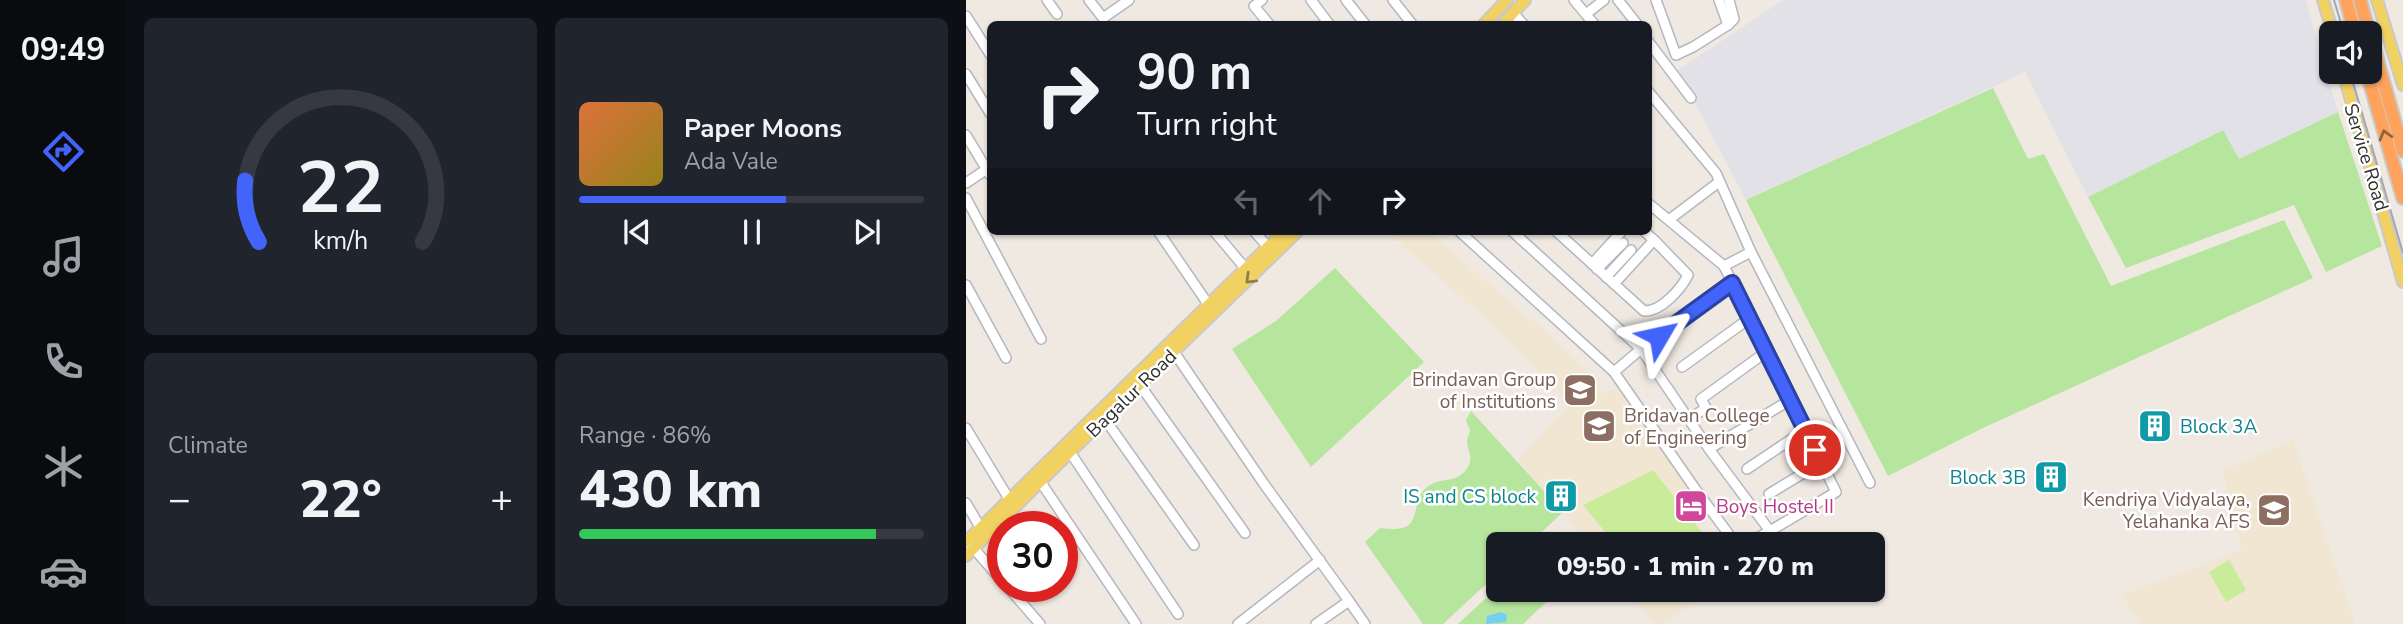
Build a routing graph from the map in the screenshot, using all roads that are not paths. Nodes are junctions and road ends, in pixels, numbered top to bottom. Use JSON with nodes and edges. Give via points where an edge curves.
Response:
{"nodes":[{"id":1,"x":1047,"y":0,"type":"edge"},
{"id":2,"x":1089,"y":0,"type":"edge"},
{"id":3,"x":1129,"y":0,"type":"edge"},
{"id":4,"x":1311,"y":0,"type":"edge"},
{"id":5,"x":1346,"y":0,"type":"edge"},
{"id":6,"x":1393,"y":0,"type":"edge"},
{"id":7,"x":1525,"y":0,"type":"edge"},
{"id":8,"x":1574,"y":0,"type":"edge"},
{"id":9,"x":1604,"y":0,"type":"edge"},
{"id":10,"x":1618,"y":0,"type":"edge"},
{"id":11,"x":1656,"y":0,"type":"edge"},
{"id":12,"x":1719,"y":0,"type":"edge"},
{"id":13,"x":1729,"y":0,"type":"edge"},
{"id":14,"x":2323,"y":0,"type":"edge"},
{"id":15,"x":2346,"y":0,"type":"edge"},
{"id":16,"x":2360,"y":0,"type":"edge"},
{"id":17,"x":2376,"y":0,"type":"edge"},
{"id":18,"x":1255,"y":2,"type":"edge"},
{"id":19,"x":1501,"y":2,"type":"edge"},
{"id":20,"x":1057,"y":14,"type":"dead end"},
{"id":21,"x":1514,"y":14,"type":"junction"},
{"id":22,"x":1586,"y":14,"type":"junction"},
{"id":23,"x":966,"y":16,"type":"edge"},
{"id":24,"x":1267,"y":21,"type":"edge"},
{"id":25,"x":1327,"y":21,"type":"edge"},
{"id":26,"x":1363,"y":21,"type":"edge"},
{"id":27,"x":1410,"y":21,"type":"edge"},
{"id":28,"x":1486,"y":21,"type":"edge"},
{"id":29,"x":1506,"y":21,"type":"edge"},
{"id":30,"x":1520,"y":21,"type":"edge"},
{"id":31,"x":1592,"y":21,"type":"edge"},
{"id":32,"x":1634,"y":21,"type":"edge"},
{"id":33,"x":2329,"y":21,"type":"edge"},
{"id":34,"x":2352,"y":21,"type":"edge"},
{"id":35,"x":2366,"y":21,"type":"edge"},
{"id":36,"x":1728,"y":25,"type":"junction"},
{"id":37,"x":1652,"y":46,"type":"edge"},
{"id":38,"x":987,"y":49,"type":"edge"},
{"id":39,"x":966,"y":74,"type":"edge"},
{"id":40,"x":2382,"y":79,"type":"edge"},
{"id":41,"x":2346,"y":84,"type":"edge"},
{"id":42,"x":2370,"y":84,"type":"edge"},
{"id":43,"x":2403,"y":85,"type":"edge"},
{"id":44,"x":1652,"y":96,"type":"edge"},
{"id":45,"x":1691,"y":98,"type":"dead end"},
{"id":46,"x":987,"y":108,"type":"edge"},
{"id":47,"x":966,"y":135,"type":"edge"},
{"id":48,"x":2403,"y":151,"type":"edge"},
{"id":49,"x":987,"y":167,"type":"edge"},
{"id":50,"x":987,"y":171,"type":"edge"},
{"id":51,"x":1719,"y":182,"type":"junction"},
{"id":52,"x":966,"y":183,"type":"edge"},
{"id":53,"x":966,"y":198,"type":"edge"},
{"id":54,"x":2403,"y":198,"type":"edge"},
{"id":55,"x":1652,"y":206,"type":"edge"},
{"id":56,"x":1670,"y":219,"type":"junction"},
{"id":57,"x":1160,"y":235,"type":"edge"},
{"id":58,"x":1217,"y":235,"type":"edge"},
{"id":59,"x":1258,"y":235,"type":"edge"},
{"id":60,"x":1287,"y":235,"type":"edge"},
{"id":61,"x":1288,"y":235,"type":"edge"},
{"id":62,"x":1463,"y":235,"type":"edge"},
{"id":63,"x":1516,"y":235,"type":"edge"},
{"id":64,"x":1564,"y":235,"type":"edge"},
{"id":65,"x":1619,"y":235,"type":"edge"},
{"id":66,"x":1648,"y":235,"type":"edge"},
{"id":67,"x":1654,"y":240,"type":"junction"},
{"id":68,"x":1268,"y":247,"type":"junction"},
{"id":69,"x":1751,"y":252,"type":"junction"},
{"id":70,"x":1595,"y":266,"type":"junction"},
{"id":71,"x":1724,"y":266,"type":"junction"},
{"id":72,"x":1245,"y":268,"type":"junction"},
{"id":73,"x":1606,"y":277,"type":"junction"},
{"id":74,"x":2403,"y":282,"type":"edge"},
{"id":75,"x":1732,"y":283,"type":"junction"},
{"id":76,"x":1614,"y":284,"type":"junction"},
{"id":77,"x":966,"y":285,"type":"edge"},
{"id":78,"x":1208,"y":304,"type":"junction"},
{"id":79,"x":1750,"y":318,"type":"junction"},
{"id":80,"x":1041,"y":340,"type":"dead end"},
{"id":81,"x":1641,"y":349,"type":"junction"},
{"id":82,"x":1174,"y":352,"type":"junction"},
{"id":83,"x":1766,"y":352,"type":"junction"},
{"id":84,"x":1006,"y":358,"type":"dead end"},
{"id":85,"x":1682,"y":367,"type":"dead end"},
{"id":86,"x":1614,"y":372,"type":"junction"},
{"id":87,"x":1140,"y":385,"type":"junction"},
{"id":88,"x":1790,"y":400,"type":"junction"},
{"id":89,"x":1101,"y":415,"type":"junction"},
{"id":90,"x":1689,"y":419,"type":"junction"},
{"id":91,"x":966,"y":428,"type":"edge"},
{"id":92,"x":1805,"y":430,"type":"junction"},
{"id":93,"x":1709,"y":449,"type":"junction"},
{"id":94,"x":1070,"y":452,"type":"junction"},
{"id":95,"x":1820,"y":463,"type":"junction"},
{"id":96,"x":1747,"y":469,"type":"dead end"},
{"id":97,"x":1040,"y":481,"type":"junction"},
{"id":98,"x":1870,"y":483,"type":"dead end"},
{"id":99,"x":1769,"y":494,"type":"dead end"},
{"id":100,"x":1009,"y":499,"type":"junction"},
{"id":101,"x":966,"y":503,"type":"edge"},
{"id":102,"x":980,"y":527,"type":"junction"},
{"id":103,"x":1770,"y":531,"type":"joint"},
{"id":104,"x":1727,"y":532,"type":"edge"},
{"id":105,"x":1245,"y":533,"type":"dead end"},
{"id":106,"x":1194,"y":545,"type":"dead end"},
{"id":107,"x":968,"y":547,"type":"edge"},
{"id":108,"x":1320,"y":560,"type":"junction"},
{"id":109,"x":987,"y":566,"type":"edge"},
{"id":110,"x":1349,"y":601,"type":"junction"},
{"id":111,"x":1021,"y":602,"type":"edge"},
{"id":112,"x":1178,"y":614,"type":"dead end"},
{"id":113,"x":1040,"y":624,"type":"edge"},
{"id":114,"x":1136,"y":624,"type":"edge"},
{"id":115,"x":1238,"y":624,"type":"edge"},
{"id":116,"x":1316,"y":624,"type":"edge"},
{"id":117,"x":1365,"y":624,"type":"edge"}],
"edges":[{"from":1,"to":20,"type":"street"},
{"from":2,"to":3,"type":"street","via":[[1102,18]]},
{"from":4,"to":25,"type":"street"},
{"from":5,"to":26,"type":"street"},
{"from":6,"to":27,"type":"street"},
{"from":7,"to":21,"type":"main road"},
{"from":8,"to":22,"type":"street"},
{"from":9,"to":22,"type":"street"},
{"from":10,"to":32,"type":"street"},
{"from":11,"to":36,"type":"street","via":[[1676,55]]},
{"from":12,"to":36,"type":"street"},
{"from":13,"to":36,"type":"street","via":[[1734,19]]},
{"from":14,"to":33,"type":"main road"},
{"from":15,"to":34,"type":"highway"},
{"from":16,"to":35,"type":"highway"},
{"from":17,"to":43,"type":"main road"},
{"from":18,"to":24,"type":"street"},
{"from":19,"to":28,"type":"main road"},
{"from":21,"to":29,"type":"main road"},
{"from":21,"to":30,"type":"street"},
{"from":22,"to":31,"type":"street"},
{"from":23,"to":38,"type":"street"},
{"from":37,"to":45,"type":"street"},
{"from":39,"to":46,"type":"street"},
{"from":40,"to":48,"type":"highway"},
{"from":41,"to":74,"type":"main road","name":"Service Road"},
{"from":54,"to":42,"type":"highway","one_way":true},
{"from":44,"to":51,"type":"street"},
{"from":47,"to":49,"type":"street"},
{"from":50,"to":52,"type":"street"},
{"from":51,"to":56,"type":"street"},
{"from":51,"to":69,"type":"street"},
{"from":53,"to":80,"type":"street"},
{"from":55,"to":56,"type":"street"},
{"from":56,"to":71,"type":"street"},
{"from":57,"to":78,"type":"street"},
{"from":58,"to":72,"type":"street"},
{"from":59,"to":68,"type":"street"},
{"from":60,"to":68,"type":"main road","name":"Bagalur Road"},
{"from":61,"to":82,"type":"main road","name":"Bagalur Road","one_way":true},
{"from":62,"to":86,"type":"street"},
{"from":63,"to":81,"type":"street"},
{"from":64,"to":70,"type":"street"},
{"from":65,"to":70,"type":"street"},
{"from":66,"to":67,"type":"street"},
{"from":67,"to":76,"type":"street"},
{"from":67,"to":76,"type":"street","via":[[1686,270],[1685,281],[1650,312]]},
{"from":68,"to":72,"type":"main road","name":"Bagalur Road"},
{"from":69,"to":71,"type":"street"},
{"from":69,"to":98,"type":"street"},
{"from":70,"to":73,"type":"street"},
{"from":70,"to":73,"type":"street","via":[[1627,246]]},
{"from":71,"to":75,"type":"street"},
{"from":72,"to":78,"type":"main road","name":"Bagalur Road"},
{"from":73,"to":76,"type":"street"},
{"from":75,"to":79,"type":"street"},
{"from":75,"to":81,"type":"street"},
{"from":77,"to":84,"type":"street"},
{"from":78,"to":89,"type":"main road","name":"Bagalur Road"},
{"from":79,"to":83,"type":"street"},
{"from":79,"to":85,"type":"street"},
{"from":81,"to":86,"type":"street"},
{"from":81,"to":90,"type":"street"},
{"from":82,"to":87,"type":"main road","name":"Bagalur Road"},
{"from":82,"to":108,"type":"street"},
{"from":83,"to":88,"type":"street"},
{"from":83,"to":90,"type":"street","via":[[1701,398],[1706,408]]},
{"from":86,"to":104,"type":"street"},
{"from":87,"to":89,"type":"main road","name":"Bagalur Road"},
{"from":87,"to":105,"type":"street"},
{"from":88,"to":92,"type":"street"},
{"from":88,"to":93,"type":"street"},
{"from":89,"to":94,"type":"main road","name":"Bagalur Road"},
{"from":89,"to":100,"type":"main road","name":"Bagalur Road"},
{"from":89,"to":106,"type":"street"},
{"from":90,"to":93,"type":"street"},
{"from":91,"to":100,"type":"street"},
{"from":92,"to":95,"type":"street"},
{"from":92,"to":96,"type":"street"},
{"from":93,"to":103,"type":"street"},
{"from":94,"to":97,"type":"main road","name":"Bagalur Road"},
{"from":94,"to":112,"type":"street"},
{"from":95,"to":99,"type":"street"},
{"from":95,"to":103,"type":"street","via":[[1836,492]]},
{"from":97,"to":107,"type":"main road","name":"Bagalur Road"},
{"from":97,"to":114,"type":"street"},
{"from":100,"to":102,"type":"main road","name":"Bagalur Road"},
{"from":101,"to":102,"type":"street"},
{"from":102,"to":107,"type":"main road","name":"Bagalur Road"},
{"from":107,"to":109,"type":"street"},
{"from":108,"to":110,"type":"street"},
{"from":108,"to":115,"type":"street"},
{"from":110,"to":116,"type":"street"},
{"from":110,"to":117,"type":"street"},
{"from":111,"to":113,"type":"street"}]}
